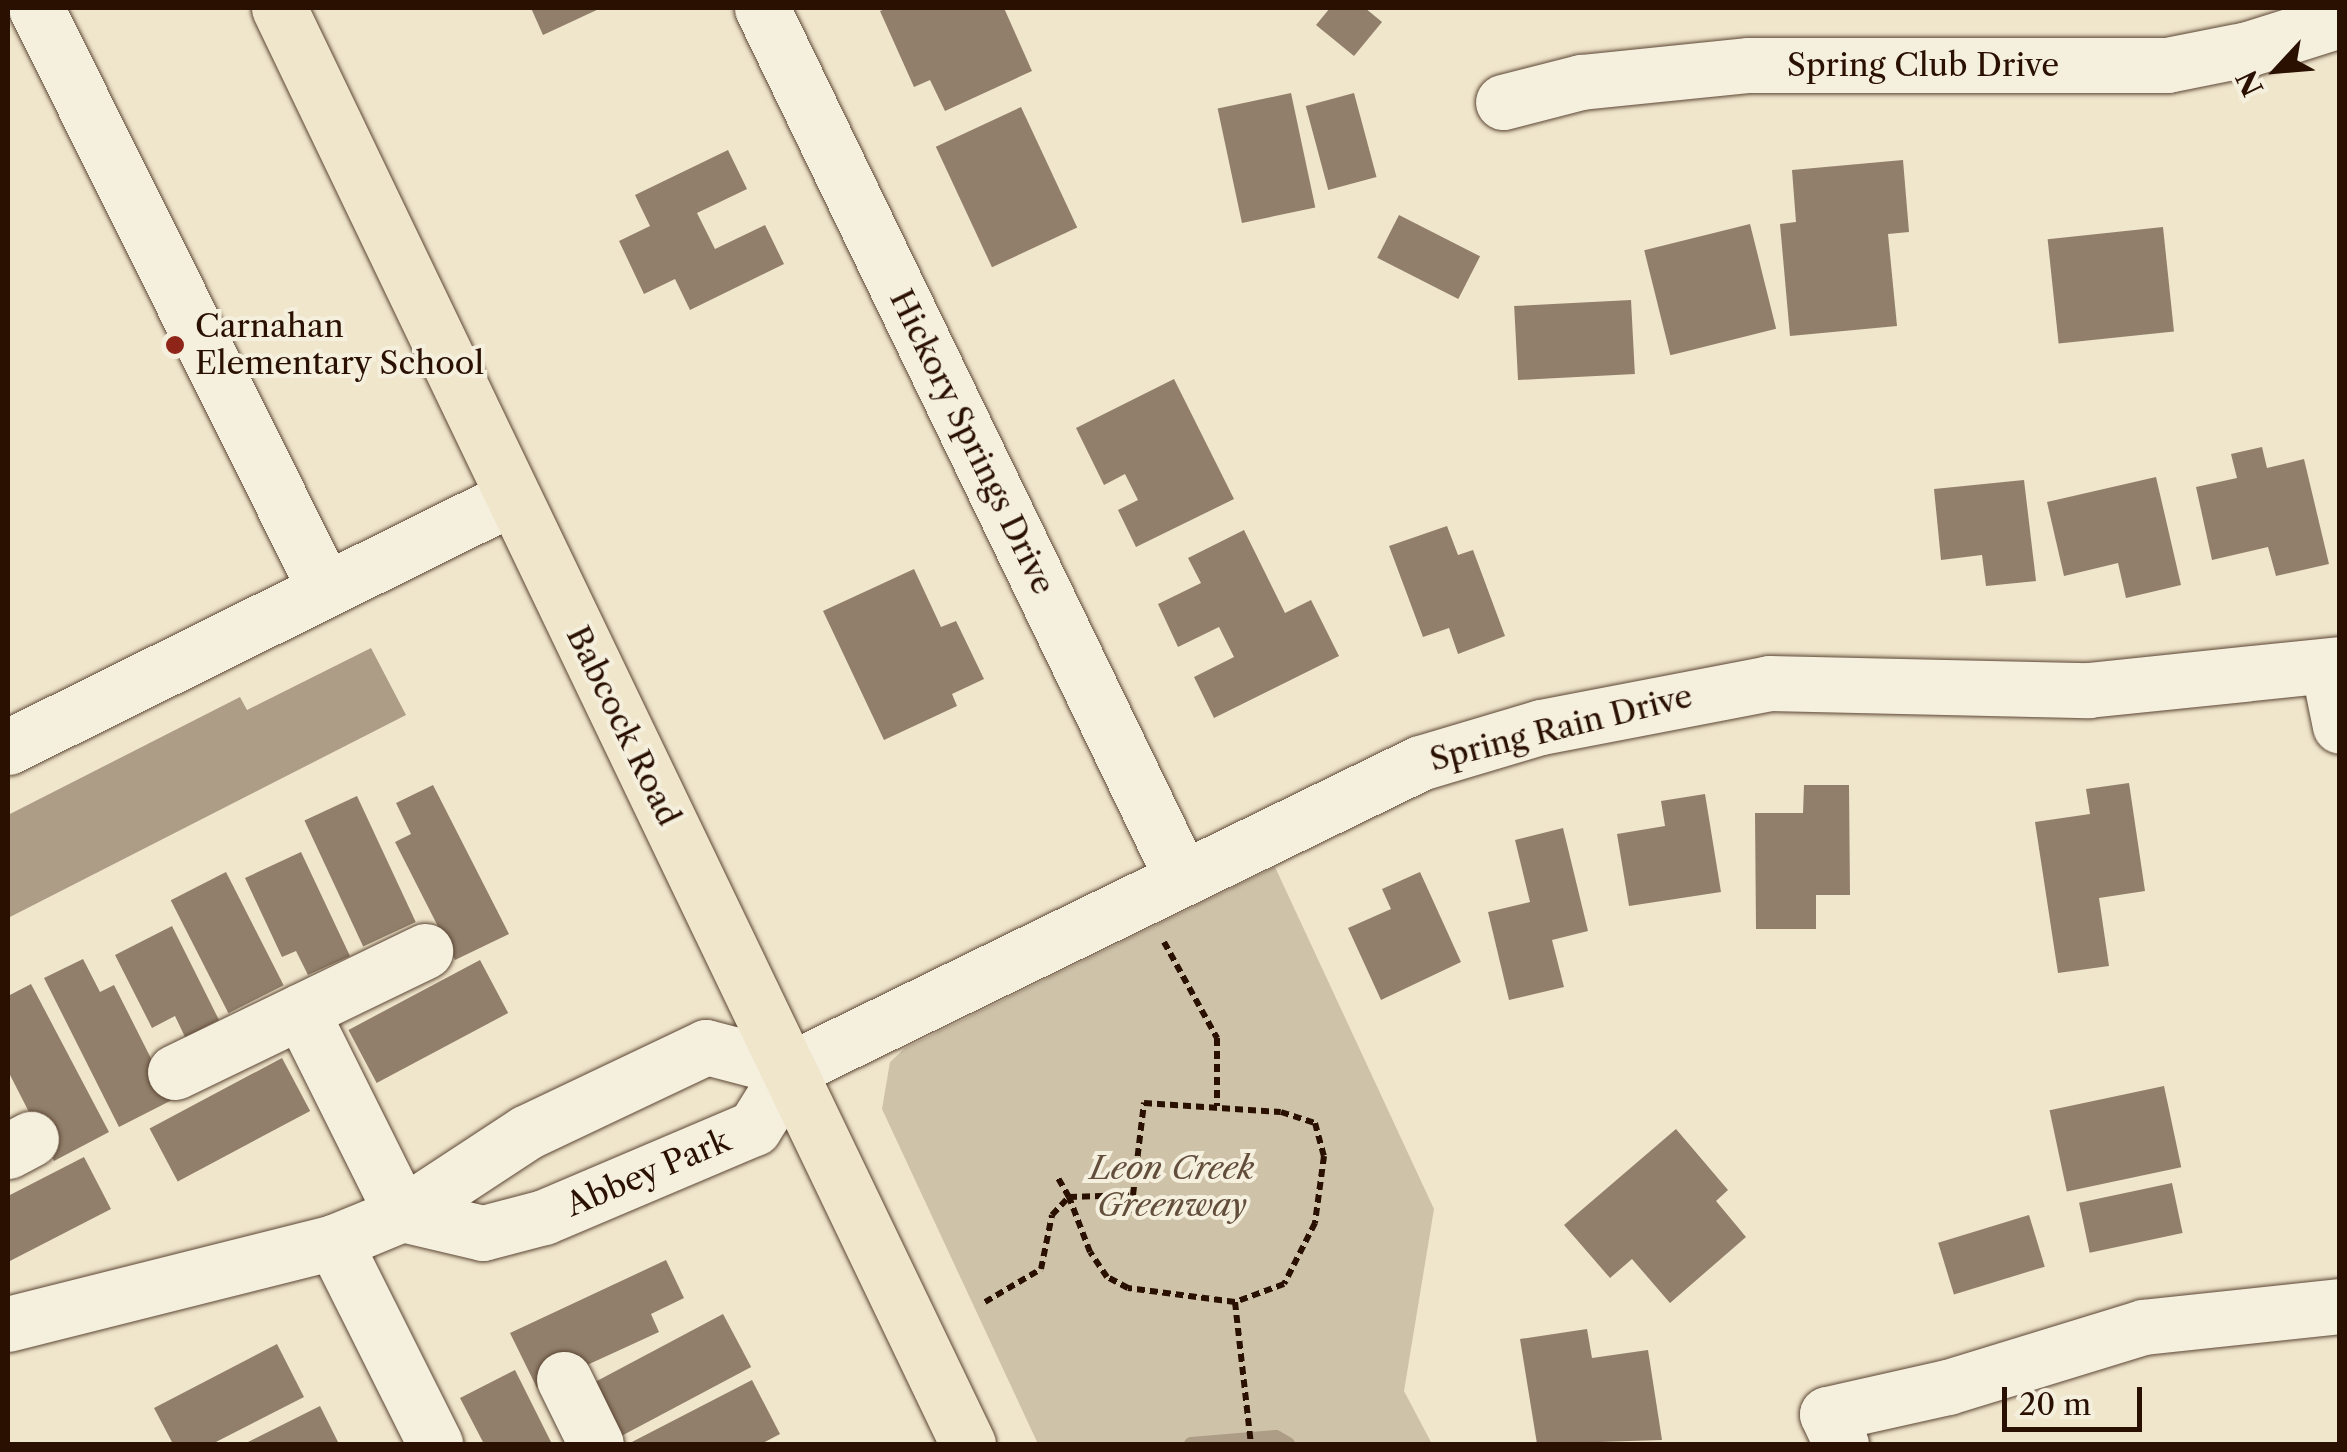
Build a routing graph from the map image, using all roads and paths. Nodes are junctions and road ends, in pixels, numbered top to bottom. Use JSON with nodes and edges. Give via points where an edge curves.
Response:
{"nodes":[{"id":1,"x":36,"y":8,"type":"edge"},
{"id":2,"x":279,"y":8,"type":"edge"},
{"id":3,"x":762,"y":8,"type":"edge"},
{"id":4,"x":2340,"y":20,"type":"edge"},
{"id":5,"x":1503,"y":102,"type":"dead end"},
{"id":6,"x":512,"y":497,"type":"junction"},
{"id":7,"x":325,"y":590,"type":"junction"},
{"id":8,"x":2334,"y":665,"type":"edge"},
{"id":9,"x":2340,"y":726,"type":"edge"},
{"id":10,"x":8,"y":747,"type":"edge"},
{"id":11,"x":1181,"y":876,"type":"junction"},
{"id":12,"x":1158,"y":931,"type":"dead end"},
{"id":13,"x":425,"y":950,"type":"dead end"},
{"id":14,"x":301,"y":1011,"type":"junction"},
{"id":15,"x":791,"y":1069,"type":"junction"},
{"id":16,"x":175,"y":1072,"type":"dead end"},
{"id":17,"x":585,"y":1105,"type":"junction"},
{"id":18,"x":1217,"y":1106,"type":"junction"},
{"id":19,"x":1058,"y":1176,"type":"dead end"},
{"id":20,"x":622,"y":1184,"type":"junction"},
{"id":21,"x":1133,"y":1195,"type":"junction"},
{"id":22,"x":1069,"y":1198,"type":"junction"},
{"id":23,"x":1132,"y":1213,"type":"dead end"},
{"id":24,"x":402,"y":1214,"type":"junction"},
{"id":25,"x":334,"y":1242,"type":"junction"},
{"id":26,"x":985,"y":1302,"type":"dead end"},
{"id":27,"x":1235,"y":1302,"type":"junction"},
{"id":28,"x":2340,"y":1306,"type":"edge"},
{"id":29,"x":8,"y":1324,"type":"edge"},
{"id":30,"x":564,"y":1380,"type":"dead end"},
{"id":31,"x":1834,"y":1429,"type":"edge"},
{"id":32,"x":435,"y":1444,"type":"edge"},
{"id":33,"x":596,"y":1444,"type":"edge"},
{"id":34,"x":968,"y":1444,"type":"edge"},
{"id":35,"x":1251,"y":1444,"type":"edge"}],
"edges":[{"from":1,"to":7,"type":"street"},
{"from":2,"to":6,"type":"main road","name":"Babcock Road"},
{"from":3,"to":11,"type":"street","name":"Hickory Springs Drive"},
{"from":4,"to":5,"type":"street","name":"Spring Club Drive","via":[[2248,49],[2167,64],[1749,65],[1581,82]]},
{"from":6,"to":7,"type":"street"},
{"from":6,"to":15,"type":"main road","name":"Babcock Road"},
{"from":7,"to":10,"type":"street"},
{"from":8,"to":9,"type":"street"},
{"from":8,"to":11,"type":"street","name":"Spring Rain Drive","via":[[2088,690],[1769,682],[1667,698],[1420,762]]},
{"from":11,"to":15,"type":"street","name":"Spring Rain Drive"},
{"from":12,"to":18,"type":"path","via":[[1217,1038]]},
{"from":13,"to":14,"type":"street"},
{"from":14,"to":16,"type":"street"},
{"from":14,"to":24,"type":"street"},
{"from":15,"to":17,"type":"street","via":[[706,1047]]},
{"from":15,"to":20,"type":"street","name":"Abbey Park","via":[[754,1128]]},
{"from":15,"to":34,"type":"main road","name":"Babcock Road"},
{"from":17,"to":20,"type":"street"},
{"from":17,"to":24,"type":"street","via":[[527,1132]]},
{"from":18,"to":21,"type":"path","via":[[1144,1103]]},
{"from":18,"to":27,"type":"path","via":[[1281,1112],[1315,1123],[1324,1156],[1315,1224],[1284,1284]]},
{"from":19,"to":22,"type":"path"},
{"from":20,"to":24,"type":"street","name":"Abbey Park","via":[[544,1217],[483,1233]]},
{"from":21,"to":22,"type":"path"},
{"from":21,"to":23,"type":"path"},
{"from":22,"to":26,"type":"path","via":[[1052,1214],[1041,1269]]},
{"from":22,"to":27,"type":"path","via":[[1107,1278],[1128,1288]]},
{"from":24,"to":25,"type":"street"},
{"from":25,"to":29,"type":"street"},
{"from":25,"to":32,"type":"street"},
{"from":27,"to":35,"type":"path"},
{"from":28,"to":31,"type":"street","via":[[2143,1327]]},
{"from":30,"to":33,"type":"street"}]}
